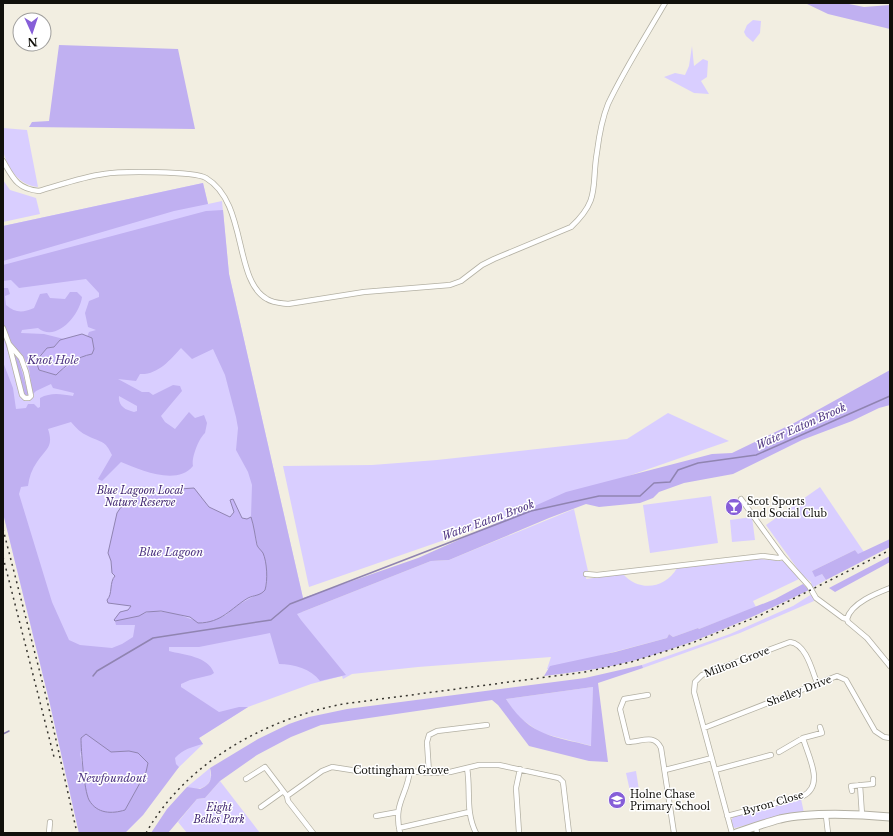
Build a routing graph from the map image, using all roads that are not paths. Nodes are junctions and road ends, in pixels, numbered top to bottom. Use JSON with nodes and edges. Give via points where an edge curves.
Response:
{"nodes":[{"id":1,"x":665,"y":3,"type":"edge"},
{"id":2,"x":3,"y":161,"type":"edge"},
{"id":3,"x":3,"y":328,"type":"edge"},
{"id":4,"x":9,"y":344,"type":"junction"},
{"id":5,"x":741,"y":499,"type":"dead end"},
{"id":6,"x":783,"y":557,"type":"junction"},
{"id":7,"x":586,"y":574,"type":"dead end"},
{"id":8,"x":890,"y":588,"type":"edge"},
{"id":9,"x":847,"y":619,"type":"junction"},
{"id":10,"x":890,"y":666,"type":"edge"},
{"id":11,"x":818,"y":683,"type":"junction"},
{"id":12,"x":648,"y":695,"type":"dead end"},
{"id":13,"x":488,"y":725,"type":"dead end"},
{"id":14,"x":820,"y":727,"type":"dead end"},
{"id":15,"x":704,"y":728,"type":"junction"},
{"id":16,"x":803,"y":738,"type":"junction"},
{"id":17,"x":890,"y":738,"type":"edge"},
{"id":18,"x":779,"y":752,"type":"dead end"},
{"id":19,"x":770,"y":755,"type":"dead end"},
{"id":20,"x":712,"y":758,"type":"junction"},
{"id":21,"x":468,"y":768,"type":"junction"},
{"id":22,"x":520,"y":769,"type":"junction"},
{"id":23,"x":410,"y":770,"type":"junction"},
{"id":24,"x":664,"y":770,"type":"junction"},
{"id":25,"x":715,"y":770,"type":"junction"},
{"id":26,"x":429,"y":773,"type":"junction"},
{"id":27,"x":246,"y":779,"type":"dead end"},
{"id":28,"x":873,"y":779,"type":"dead end"},
{"id":29,"x":860,"y":785,"type":"junction"},
{"id":30,"x":852,"y":791,"type":"dead end"},
{"id":31,"x":282,"y":792,"type":"junction"},
{"id":32,"x":287,"y":796,"type":"junction"},
{"id":33,"x":261,"y":807,"type":"dead end"},
{"id":34,"x":398,"y":812,"type":"junction"},
{"id":35,"x":469,"y":812,"type":"junction"},
{"id":36,"x":862,"y":815,"type":"junction"},
{"id":37,"x":376,"y":816,"type":"dead end"},
{"id":38,"x":727,"y":816,"type":"junction"},
{"id":39,"x":826,"y":816,"type":"junction"},
{"id":40,"x":890,"y":817,"type":"edge"},
{"id":41,"x":50,"y":822,"type":"dead end"},
{"id":42,"x":400,"y":830,"type":"edge"},
{"id":43,"x":756,"y":830,"type":"edge"},
{"id":44,"x":48,"y":833,"type":"edge"},
{"id":45,"x":313,"y":833,"type":"edge"},
{"id":46,"x":476,"y":833,"type":"edge"},
{"id":47,"x":519,"y":833,"type":"edge"},
{"id":48,"x":569,"y":833,"type":"edge"},
{"id":49,"x":674,"y":833,"type":"edge"},
{"id":50,"x":732,"y":833,"type":"edge"},
{"id":51,"x":736,"y":833,"type":"edge"},
{"id":52,"x":828,"y":833,"type":"edge"}],
"edges":[{"from":1,"to":2,"type":"street","via":[[608,105],[596,153],[594,192],[580,219],[572,227],[482,265],[461,281],[450,285],[364,292],[288,304],[276,302],[267,299],[254,285],[228,201],[205,177],[188,174],[104,174],[39,191],[19,185]]},
{"from":3,"to":4,"type":"street"},
{"from":4,"to":4,"type":"street","via":[[21,358],[31,396],[29,398],[22,395]]},
{"from":5,"to":6,"type":"street"},
{"from":6,"to":7,"type":"street","via":[[763,556],[597,575]]},
{"from":6,"to":9,"type":"street","via":[[820,602]]},
{"from":8,"to":9,"type":"street","via":[[868,598],[848,615]]},
{"from":9,"to":10,"type":"street"},
{"from":11,"to":15,"type":"street","name":"Shelley Drive"},
{"from":11,"to":15,"type":"street","name":"Milton Grove","via":[[803,649],[790,642],[702,675],[694,687]]},
{"from":11,"to":17,"type":"street","name":"Shelley Drive","via":[[833,677],[842,677],[846,680],[875,731]]},
{"from":12,"to":24,"type":"street","via":[[624,699],[620,706],[628,742],[651,739],[659,744]]},
{"from":13,"to":26,"type":"street","via":[[438,730],[429,735]]},
{"from":14,"to":16,"type":"street","via":[[822,733]]},
{"from":15,"to":20,"type":"street","name":"Milton Grove"},
{"from":16,"to":18,"type":"street"},
{"from":16,"to":38,"type":"street","name":"Byron Close","via":[[815,776],[811,790],[803,796]]},
{"from":19,"to":25,"type":"street"},
{"from":20,"to":24,"type":"street"},
{"from":20,"to":25,"type":"street","name":"Milton Grove"},
{"from":21,"to":22,"type":"street","name":"Cottingham Grove","via":[[490,765]]},
{"from":21,"to":26,"type":"street","name":"Cottingham Grove"},
{"from":21,"to":35,"type":"street"},
{"from":22,"to":47,"type":"street","via":[[516,788]]},
{"from":22,"to":48,"type":"street","name":"Cottingham Grove","via":[[559,778],[564,782]]},
{"from":23,"to":26,"type":"street","name":"Cottingham Grove"},
{"from":23,"to":32,"type":"street","name":"Cottingham Grove","via":[[364,772],[332,767],[322,770]]},
{"from":23,"to":34,"type":"street"},
{"from":24,"to":49,"type":"street"},
{"from":25,"to":38,"type":"street","name":"Milton Grove"},
{"from":27,"to":31,"type":"street","via":[[265,767]]},
{"from":28,"to":29,"type":"street","via":[[873,784]]},
{"from":29,"to":30,"type":"street","via":[[852,786]]},
{"from":29,"to":36,"type":"street"},
{"from":31,"to":32,"type":"street"},
{"from":31,"to":33,"type":"street"},
{"from":32,"to":45,"type":"street","via":[[288,801]]},
{"from":34,"to":37,"type":"street"},
{"from":34,"to":42,"type":"street"},
{"from":35,"to":42,"type":"street"},
{"from":35,"to":46,"type":"street"},
{"from":36,"to":39,"type":"main road"},
{"from":36,"to":40,"type":"main road"},
{"from":38,"to":50,"type":"street","name":"Milton Grove"},
{"from":39,"to":43,"type":"main road","via":[[794,817]]},
{"from":39,"to":52,"type":"street"},
{"from":41,"to":44,"type":"street"},
{"from":43,"to":51,"type":"main road"}]}
